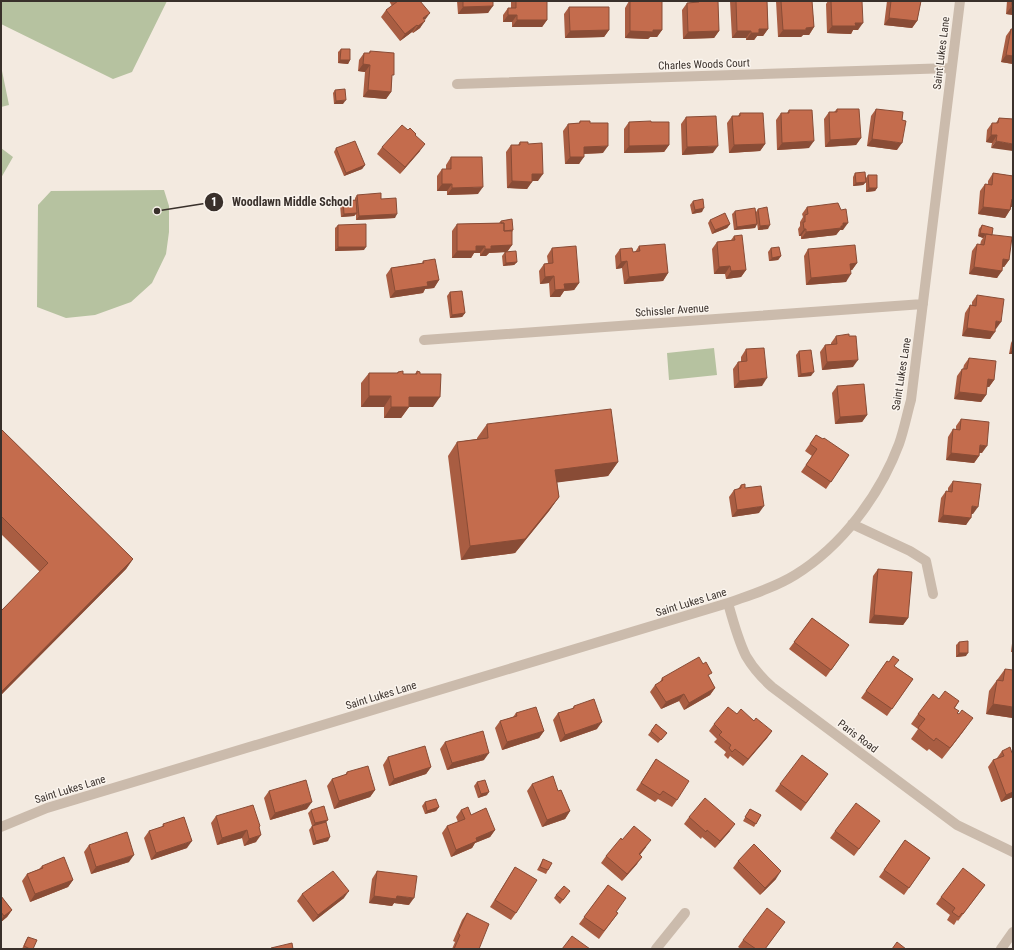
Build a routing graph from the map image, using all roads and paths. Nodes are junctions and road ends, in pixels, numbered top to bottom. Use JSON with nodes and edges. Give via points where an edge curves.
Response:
{"nodes":[{"id":1,"x":960,"y":1,"type":"edge"},
{"id":2,"x":951,"y":68,"type":"junction"},
{"id":3,"x":457,"y":84,"type":"dead end"},
{"id":4,"x":923,"y":304,"type":"junction"},
{"id":5,"x":424,"y":340,"type":"dead end"},
{"id":6,"x":852,"y":524,"type":"junction"},
{"id":7,"x":933,"y":594,"type":"dead end"},
{"id":8,"x":728,"y":604,"type":"junction"},
{"id":9,"x":1,"y":826,"type":"edge"},
{"id":10,"x":1013,"y":852,"type":"edge"},
{"id":11,"x":685,"y":913,"type":"dead end"},
{"id":12,"x":1013,"y":932,"type":"edge"},
{"id":13,"x":656,"y":949,"type":"edge"},
{"id":14,"x":1001,"y":949,"type":"edge"}],
"edges":[{"from":1,"to":2,"type":"street","name":"Saint Lukes Lane"},
{"from":2,"to":3,"type":"street","name":"Charles Woods Court"},
{"from":2,"to":4,"type":"street","name":"Saint Lukes Lane"},
{"from":4,"to":5,"type":"street","name":"Schissler Avenue"},
{"from":4,"to":6,"type":"street","name":"Saint Lukes Lane","via":[[911,400],[900,443],[882,483]]},
{"from":6,"to":7,"type":"street","via":[[926,561]]},
{"from":6,"to":8,"type":"street","name":"Saint Lukes Lane","via":[[826,552],[795,575]]},
{"from":8,"to":9,"type":"street","name":"Saint Lukes Lane","via":[[47,808]]},
{"from":8,"to":10,"type":"street","name":"Paris Road","via":[[746,657],[772,687],[957,824]]},
{"from":11,"to":13,"type":"street"},
{"from":12,"to":14,"type":"street"}]}
